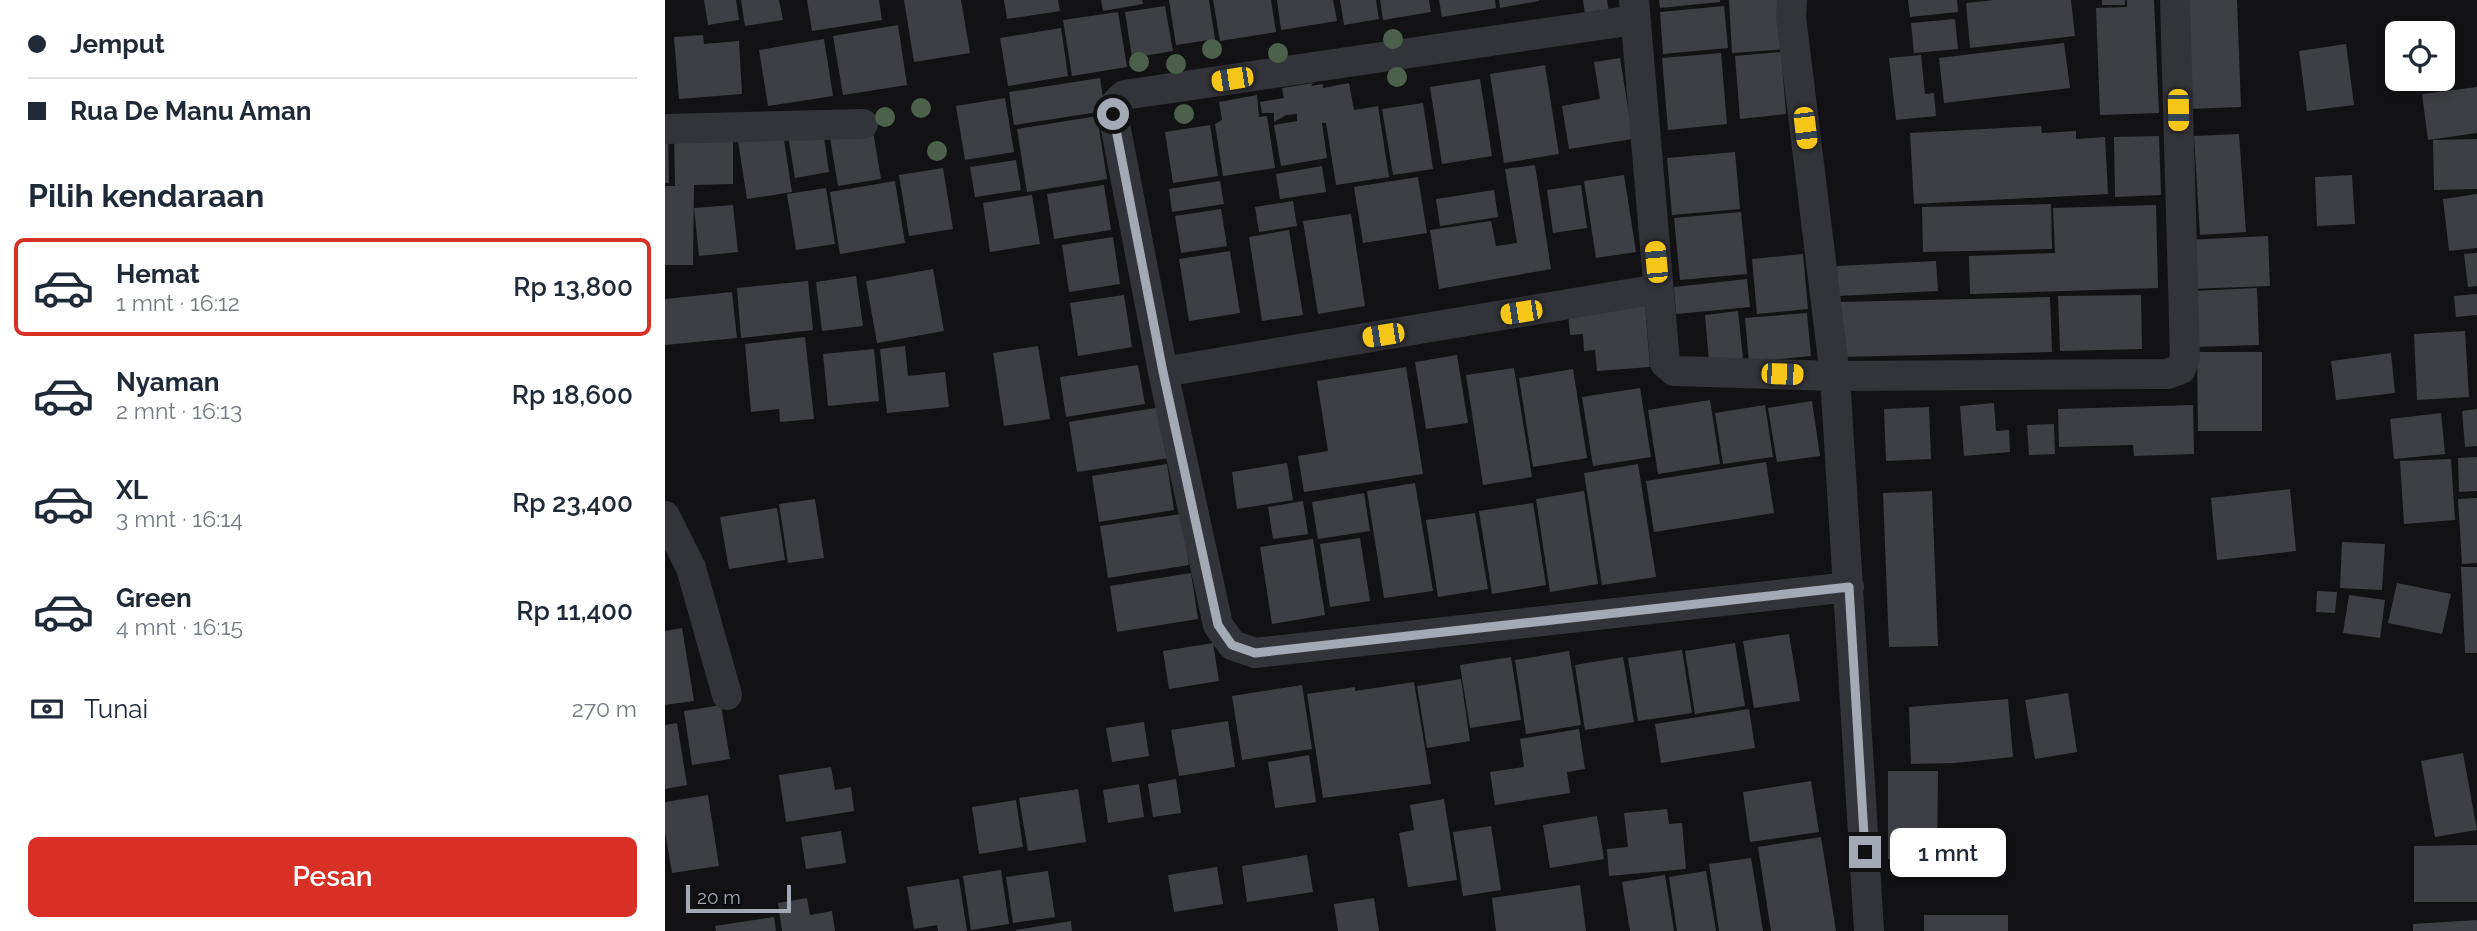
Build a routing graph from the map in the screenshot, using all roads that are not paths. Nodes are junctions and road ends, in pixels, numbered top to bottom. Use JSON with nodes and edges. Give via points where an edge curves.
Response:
{"nodes":[{"id":1,"x":1791,"y":0,"type":"edge"},
{"id":2,"x":2175,"y":0,"type":"edge"},
{"id":3,"x":1634,"y":10,"type":"edge"},
{"id":4,"x":863,"y":124,"type":"dead end"},
{"id":5,"x":665,"y":129,"type":"edge"},
{"id":6,"x":1658,"y":289,"type":"junction"},
{"id":7,"x":1163,"y":372,"type":"junction"},
{"id":8,"x":1835,"y":376,"type":"junction"},
{"id":9,"x":665,"y":516,"type":"edge"},
{"id":10,"x":1849,"y":587,"type":"junction"},
{"id":11,"x":727,"y":695,"type":"dead end"},
{"id":12,"x":1870,"y":931,"type":"edge"}],
"edges":[{"from":1,"to":8,"type":"street"},
{"from":2,"to":8,"type":"street","via":[[2185,358],[2181,369],[2167,374]]},
{"from":3,"to":6,"type":"street"},
{"from":3,"to":7,"type":"street","via":[[1124,95],[1115,103],[1113,114]]},
{"from":4,"to":5,"type":"street"},
{"from":6,"to":7,"type":"street"},
{"from":6,"to":8,"type":"street","via":[[1665,363],[1674,371]]},
{"from":7,"to":10,"type":"street","via":[[1218,625],[1232,645],[1255,653]]},
{"from":8,"to":10,"type":"street"},
{"from":9,"to":11,"type":"street","via":[[691,568]]},
{"from":10,"to":12,"type":"street"}]}
